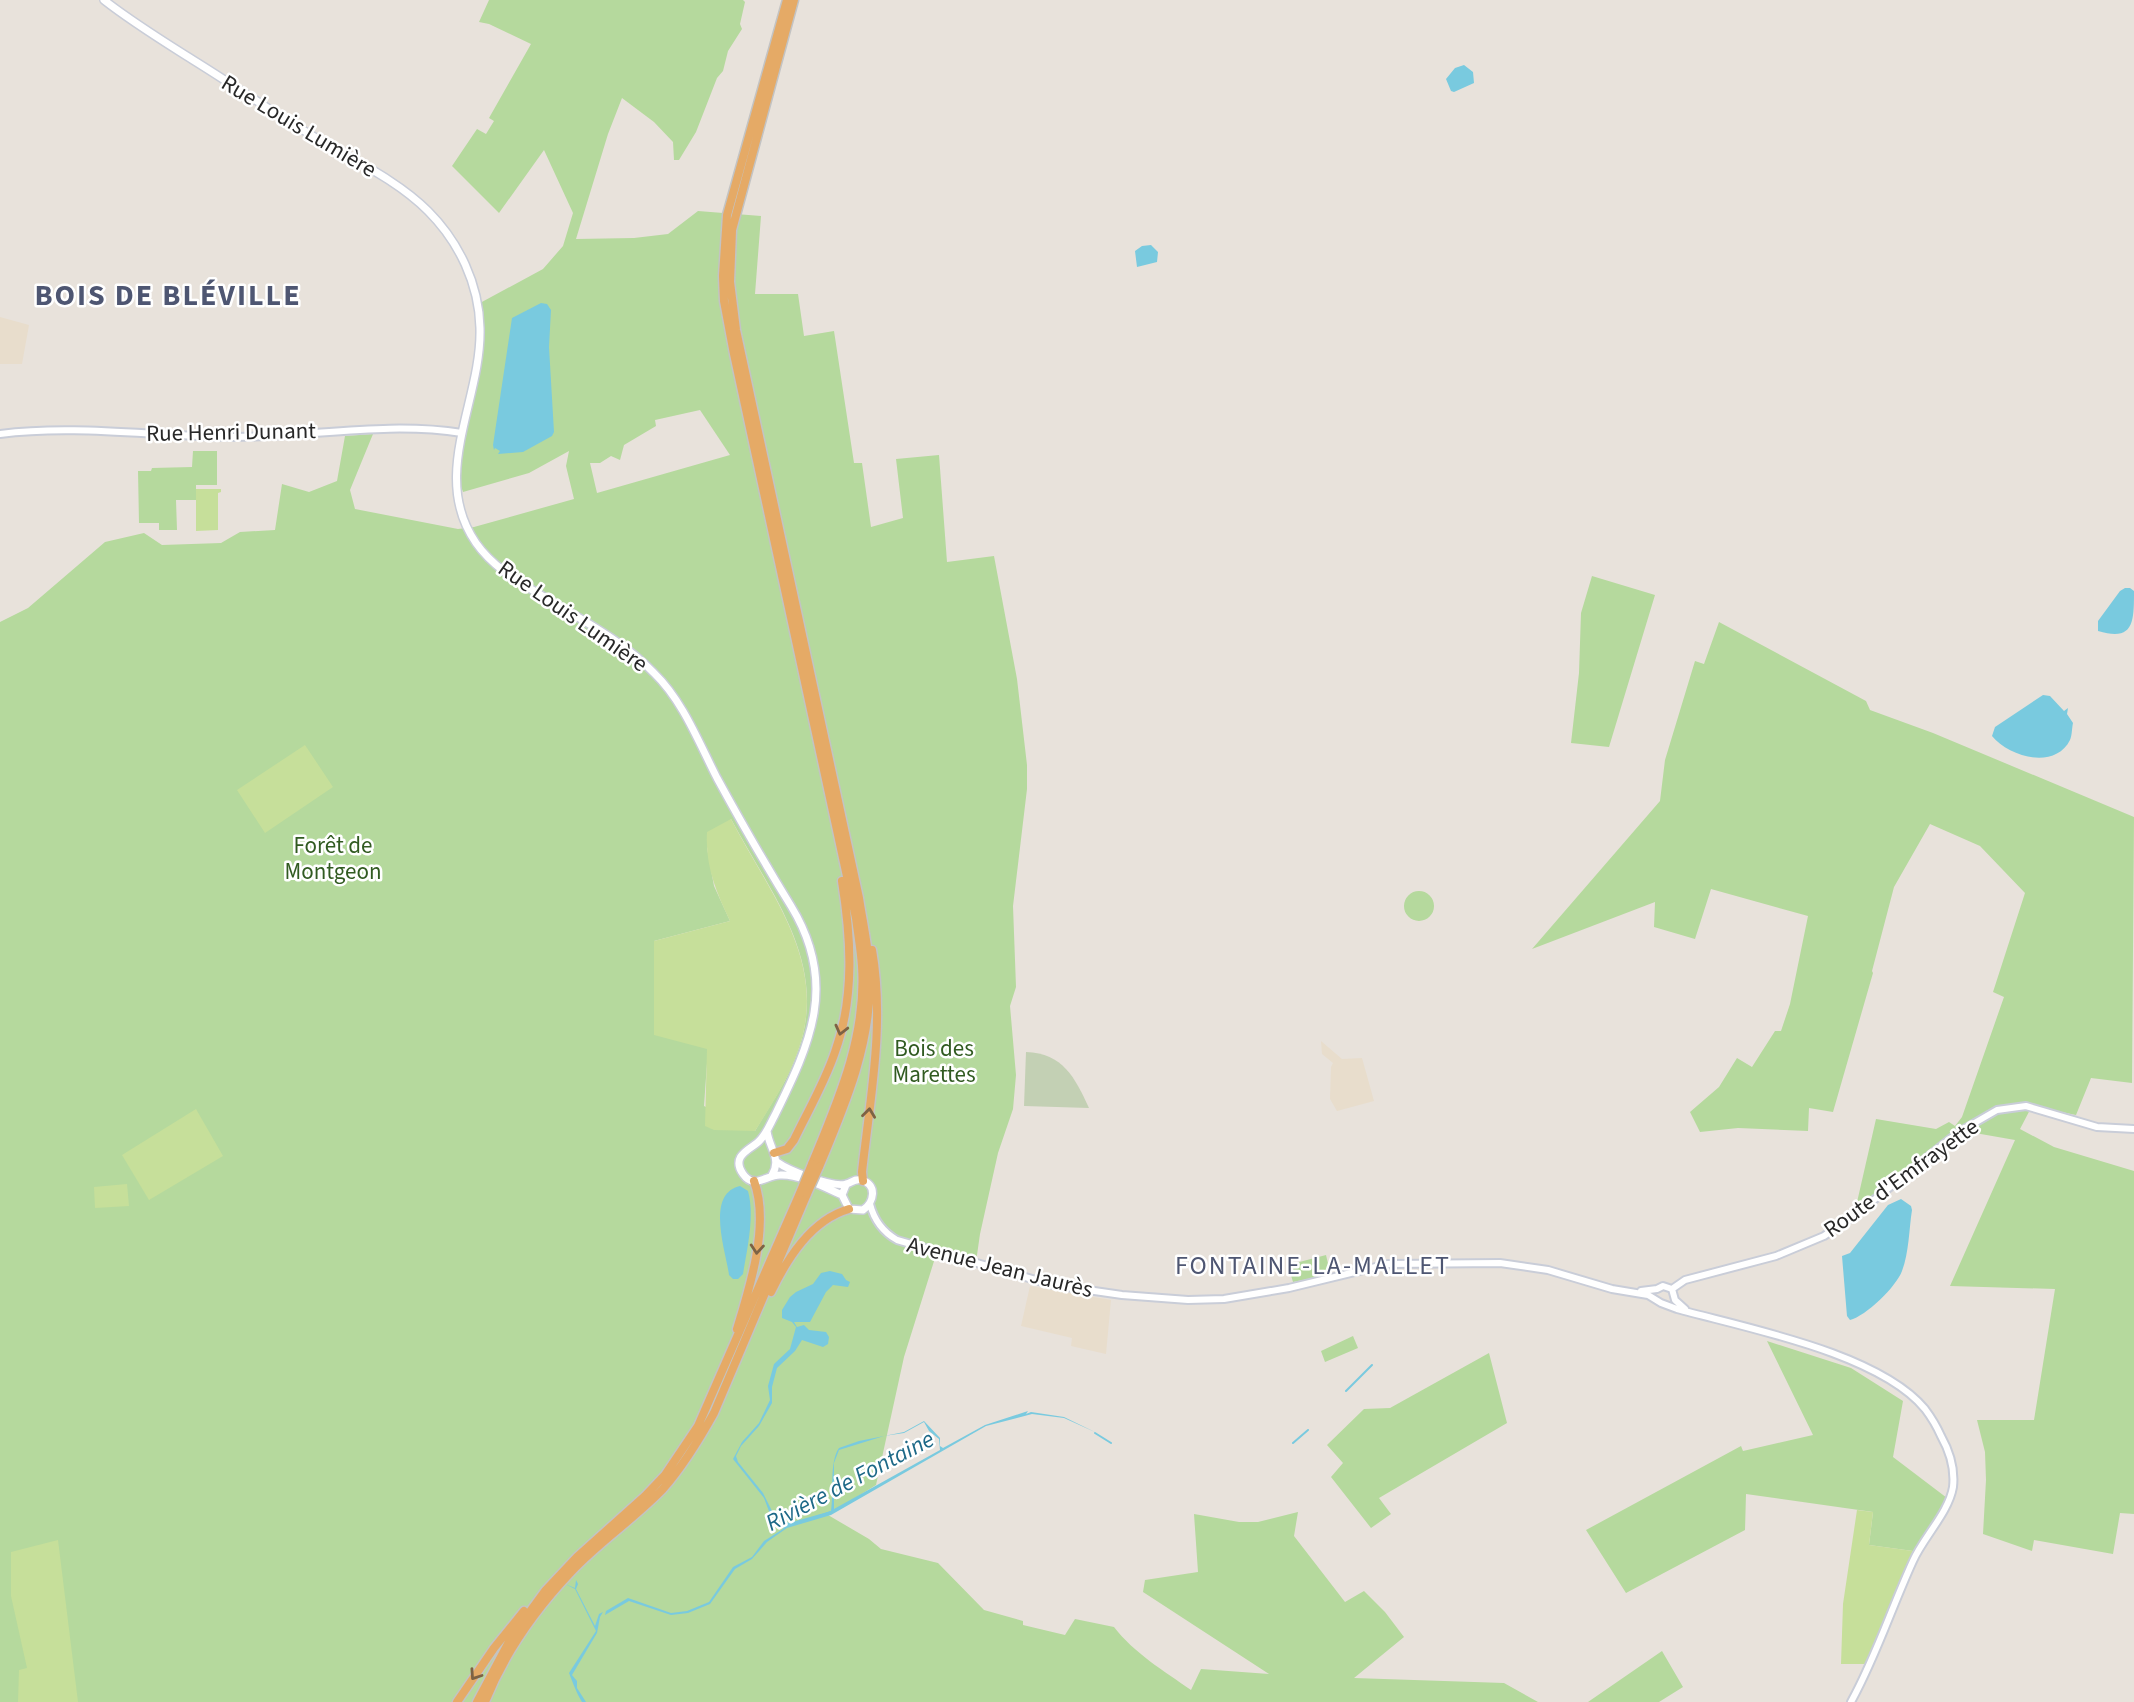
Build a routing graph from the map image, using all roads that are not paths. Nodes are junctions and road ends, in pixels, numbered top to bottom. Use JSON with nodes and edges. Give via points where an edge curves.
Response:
{"nodes":[{"id":1,"x":104,"y":0,"type":"edge"},
{"id":2,"x":788,"y":0,"type":"edge"},
{"id":3,"x":794,"y":0,"type":"edge"},
{"id":4,"x":462,"y":433,"type":"junction"},
{"id":5,"x":0,"y":434,"type":"edge"},
{"id":6,"x":825,"y":778,"type":"junction"},
{"id":7,"x":844,"y":832,"type":"junction"},
{"id":8,"x":2134,"y":1129,"type":"edge"},
{"id":9,"x":767,"y":1130,"type":"junction"},
{"id":10,"x":756,"y":1144,"type":"junction"},
{"id":11,"x":773,"y":1154,"type":"junction"},
{"id":12,"x":816,"y":1166,"type":"junction"},
{"id":13,"x":772,"y":1175,"type":"junction"},
{"id":14,"x":754,"y":1181,"type":"junction"},
{"id":15,"x":863,"y":1181,"type":"junction"},
{"id":16,"x":846,"y":1185,"type":"junction"},
{"id":17,"x":803,"y":1194,"type":"junction"},
{"id":18,"x":842,"y":1195,"type":"junction"},
{"id":19,"x":870,"y":1204,"type":"junction"},
{"id":20,"x":853,"y":1210,"type":"junction"},
{"id":21,"x":877,"y":1222,"type":"junction"},
{"id":22,"x":1657,"y":1289,"type":"junction"},
{"id":23,"x":1627,"y":1292,"type":"junction"},
{"id":24,"x":1672,"y":1293,"type":"junction"},
{"id":25,"x":1656,"y":1298,"type":"junction"},
{"id":26,"x":1665,"y":1304,"type":"junction"},
{"id":27,"x":1690,"y":1312,"type":"junction"},
{"id":28,"x":739,"y":1354,"type":"junction"},
{"id":29,"x":727,"y":1365,"type":"junction"},
{"id":30,"x":577,"y":1557,"type":"junction"},
{"id":31,"x":457,"y":1702,"type":"edge"},
{"id":32,"x":477,"y":1702,"type":"edge"},
{"id":33,"x":485,"y":1702,"type":"edge"},
{"id":34,"x":1851,"y":1702,"type":"edge"}],
"edges":[{"from":1,"to":4,"type":"main road","name":"Rue Louis Lumière","via":[[271,111],[397,186],[445,230],[469,273],[480,319],[478,358]]},
{"from":2,"to":6,"type":"highway","via":[[727,215],[723,289]]},
{"from":3,"to":7,"type":"highway","via":[[732,230],[730,282],[736,330]]},
{"from":4,"to":5,"type":"street","name":"Rue Henri Dunant","via":[[412,427],[252,437],[49,430]]},
{"from":4,"to":9,"type":"main road","name":"Rue Louis Lumière","via":[[456,492],[475,541],[497,566],[617,642],[657,675],[680,707],[760,857],[801,923],[813,962],[815,1011],[802,1059]]},
{"from":6,"to":11,"type":"highway","one_way":true,"via":[[848,919],[845,1011],[836,1051],[794,1140],[787,1149]]},
{"from":6,"to":12,"type":"highway","via":[[856,918],[862,996],[849,1065]]},
{"from":7,"to":12,"type":"highway","via":[[868,951],[868,1014],[856,1074]]},
{"from":15,"to":7,"type":"highway","one_way":true,"via":[[878,1024],[877,978],[867,916]]},
{"from":8,"to":24,"type":"street","name":"Route d'Emfrayette","via":[[2096,1127],[2026,1106],[1997,1110],[1959,1132],[1824,1236],[1776,1256],[1685,1280]]},
{"from":9,"to":10,"type":"main road","name":"Rue Louis Lumière"},
{"from":9,"to":11,"type":"main road"},
{"from":10,"to":11,"type":"main road"},
{"from":10,"to":14,"type":"main road","via":[[745,1149],[740,1160],[742,1172]]},
{"from":11,"to":13,"type":"main road"},
{"from":11,"to":16,"type":"main road","via":[[786,1169]]},
{"from":12,"to":17,"type":"highway","bridge":true},
{"from":13,"to":14,"type":"main road"},
{"from":13,"to":18,"type":"main road","via":[[789,1176]]},
{"from":14,"to":29,"type":"highway","one_way":true,"via":[[756,1257]]},
{"from":15,"to":16,"type":"main road"},
{"from":15,"to":19,"type":"main road","via":[[873,1192]]},
{"from":16,"to":18,"type":"main road"},
{"from":17,"to":28,"type":"highway"},
{"from":17,"to":29,"type":"highway"},
{"from":18,"to":20,"type":"main road"},
{"from":19,"to":20,"type":"main road"},
{"from":19,"to":21,"type":"street"},
{"from":20,"to":21,"type":"street","name":"Avenue Jean Jaurès"},
{"from":20,"to":28,"type":"highway","via":[[825,1222],[792,1253]]},
{"from":21,"to":23,"type":"street","name":"Avenue Jean Jaurès","via":[[905,1244],[1052,1285],[1122,1296],[1224,1300],[1373,1267],[1500,1263]]},
{"from":22,"to":23,"type":"street","name":"Avenue Jean Jaurès"},
{"from":22,"to":24,"type":"street","name":"Avenue Jean Jaurès","via":[[1665,1286]]},
{"from":22,"to":25,"type":"street"},
{"from":23,"to":25,"type":"street","name":"Avenue Jean Jaurès"},
{"from":24,"to":26,"type":"street"},
{"from":24,"to":27,"type":"street","via":[[1677,1304]]},
{"from":25,"to":26,"type":"street"},
{"from":26,"to":27,"type":"street"},
{"from":27,"to":34,"type":"street","via":[[1828,1352],[1874,1371],[1924,1408],[1951,1457],[1954,1472],[1949,1501],[1913,1560]]},
{"from":28,"to":33,"type":"highway","via":[[714,1413],[680,1467],[640,1512],[572,1571],[551,1596],[514,1644]]},
{"from":29,"to":30,"type":"highway","via":[[698,1426],[665,1475]]},
{"from":30,"to":31,"type":"highway","one_way":true,"via":[[539,1592]]},
{"from":30,"to":32,"type":"highway","via":[[520,1625]]}]}
